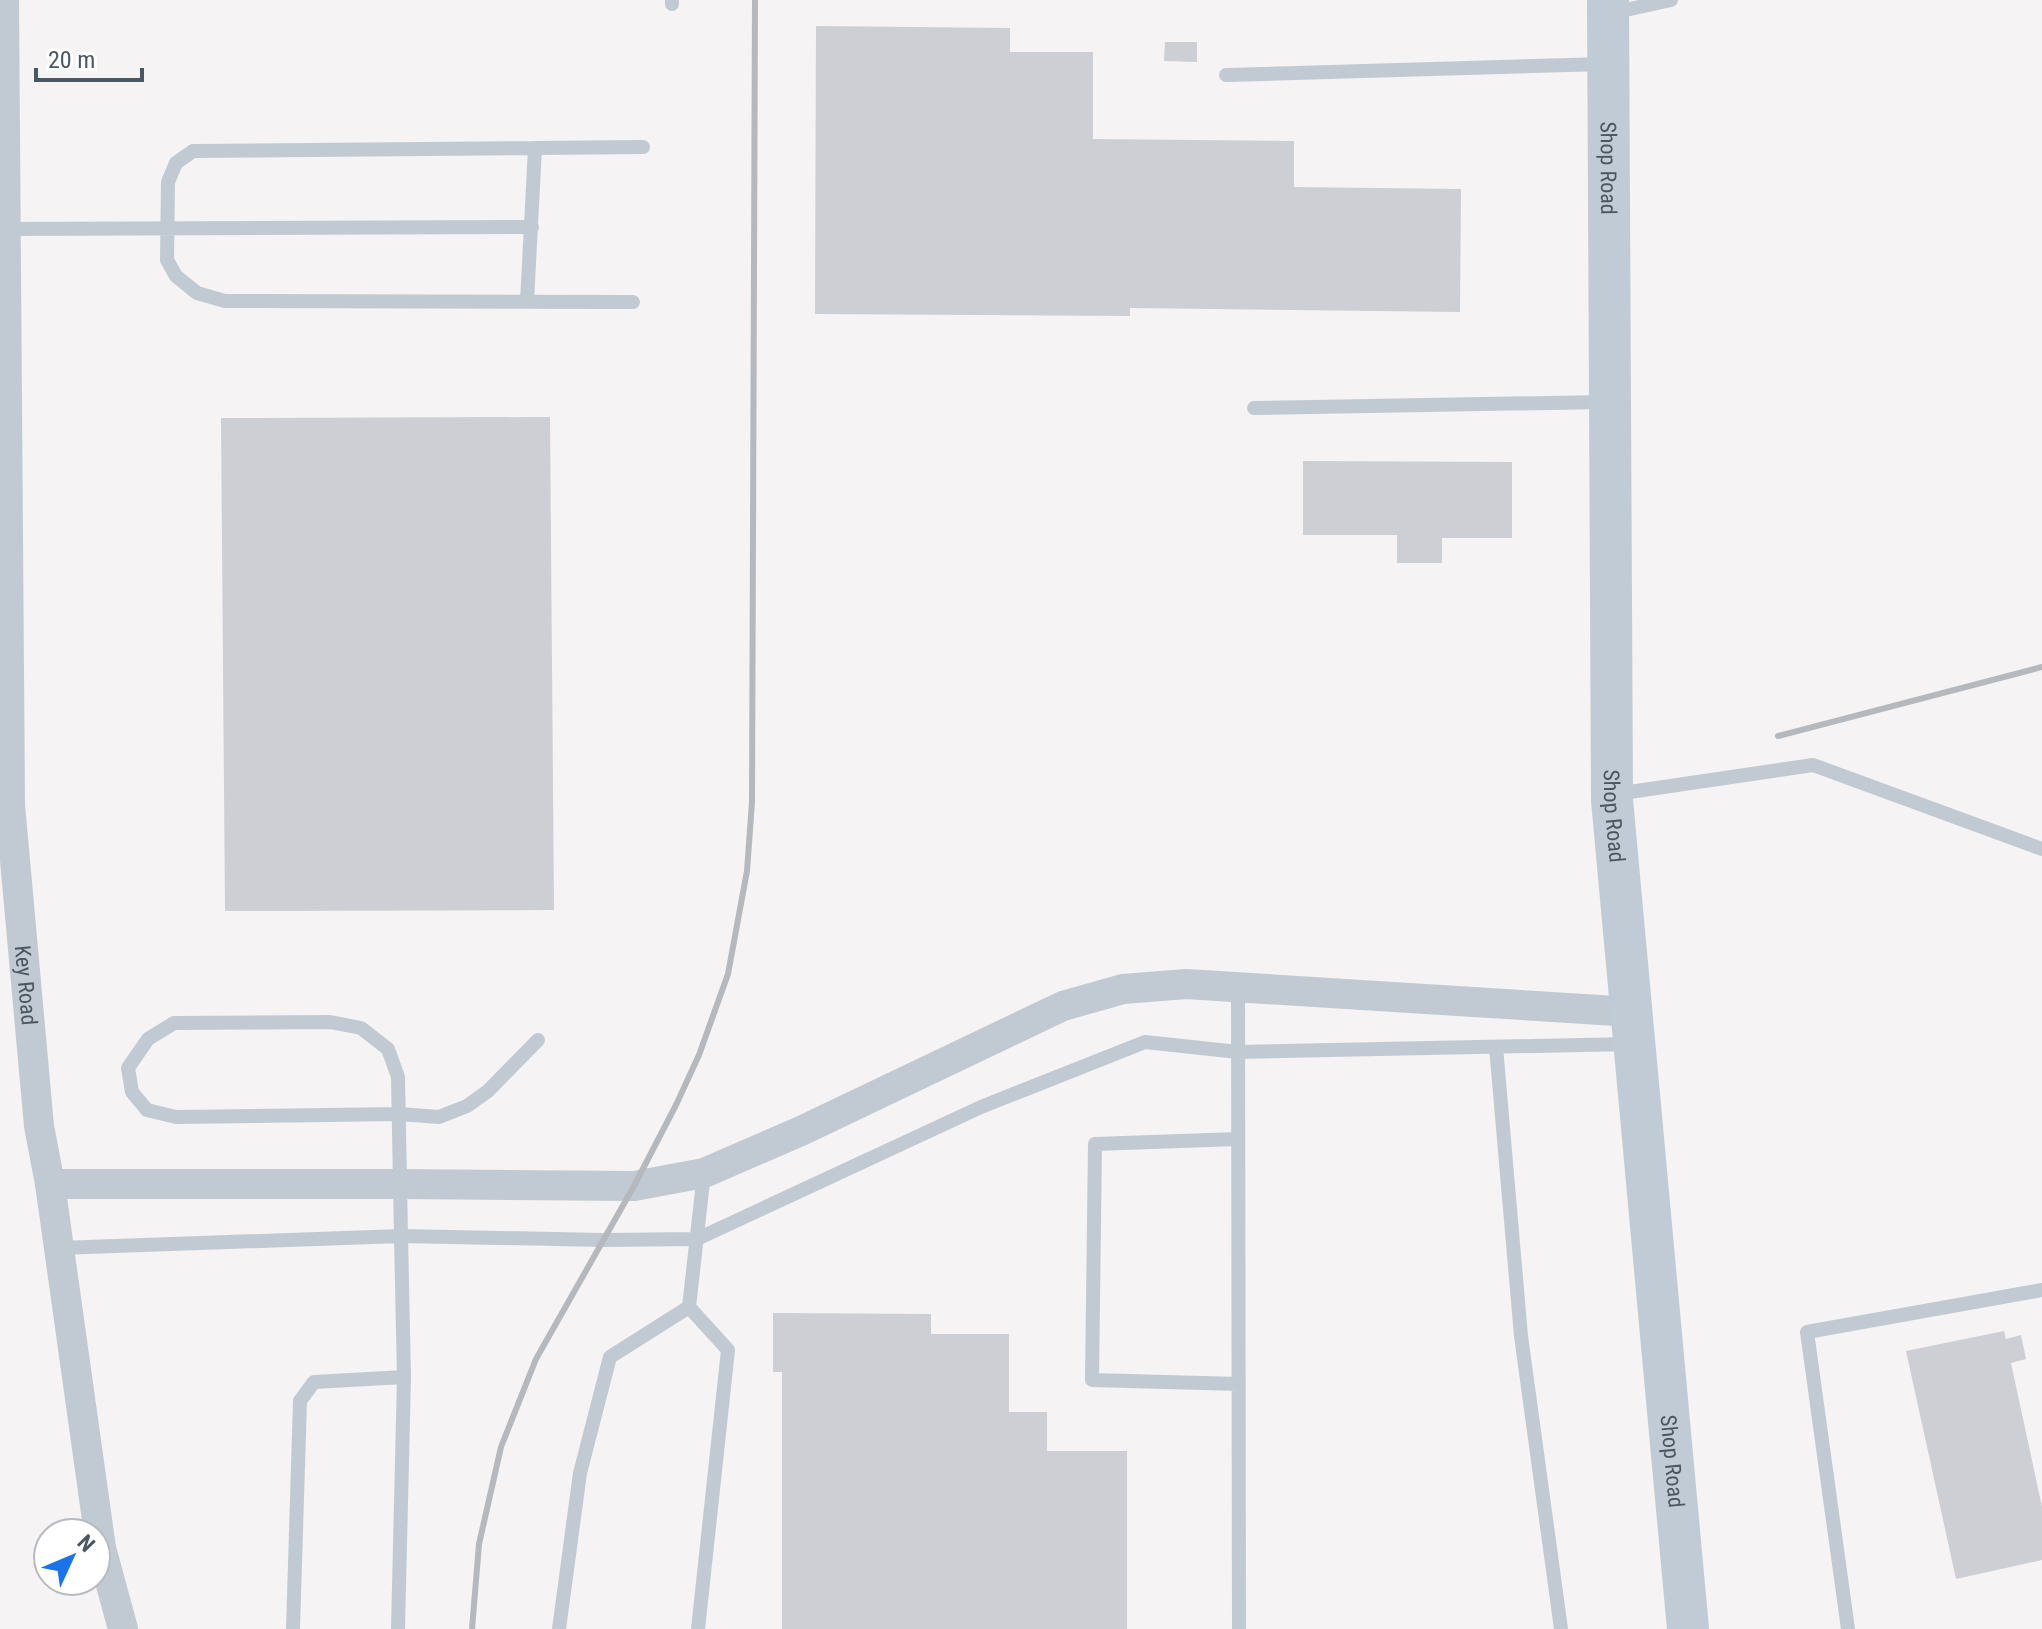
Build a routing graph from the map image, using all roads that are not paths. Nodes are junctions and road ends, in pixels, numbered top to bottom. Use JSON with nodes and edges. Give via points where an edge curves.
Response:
{"nodes":[{"id":1,"x":4,"y":0,"type":"edge"},
{"id":2,"x":1671,"y":0,"type":"edge"},
{"id":3,"x":1608,"y":7,"type":"edge"},
{"id":4,"x":1608,"y":64,"type":"junction"},
{"id":5,"x":1226,"y":75,"type":"dead end"},
{"id":6,"x":643,"y":147,"type":"dead end"},
{"id":7,"x":535,"y":148,"type":"junction"},
{"id":8,"x":532,"y":227,"type":"junction"},
{"id":9,"x":166,"y":228,"type":"junction"},
{"id":10,"x":6,"y":229,"type":"junction"},
{"id":11,"x":527,"y":302,"type":"junction"},
{"id":12,"x":633,"y":302,"type":"dead end"},
{"id":13,"x":1610,"y":402,"type":"junction"},
{"id":14,"x":1254,"y":408,"type":"dead end"},
{"id":15,"x":1612,"y":795,"type":"junction"},
{"id":16,"x":2042,"y":849,"type":"edge"},
{"id":17,"x":1238,"y":987,"type":"junction"},
{"id":18,"x":1633,"y":1028,"type":"junction"},
{"id":19,"x":538,"y":1040,"type":"dead end"},
{"id":20,"x":1496,"y":1047,"type":"junction"},
{"id":21,"x":1238,"y":1052,"type":"junction"},
{"id":22,"x":399,"y":1114,"type":"junction"},
{"id":23,"x":1238,"y":1139,"type":"junction"},
{"id":24,"x":704,"y":1173,"type":"junction"},
{"id":25,"x":50,"y":1184,"type":"junction"},
{"id":26,"x":400,"y":1184,"type":"junction"},
{"id":27,"x":401,"y":1236,"type":"junction"},
{"id":28,"x":697,"y":1239,"type":"junction"},
{"id":29,"x":59,"y":1248,"type":"junction"},
{"id":30,"x":2042,"y":1290,"type":"edge"},
{"id":31,"x":689,"y":1307,"type":"junction"},
{"id":32,"x":404,"y":1377,"type":"junction"},
{"id":33,"x":1239,"y":1384,"type":"junction"},
{"id":34,"x":123,"y":1629,"type":"edge"},
{"id":35,"x":293,"y":1629,"type":"edge"},
{"id":36,"x":398,"y":1629,"type":"edge"},
{"id":37,"x":559,"y":1629,"type":"edge"},
{"id":38,"x":698,"y":1629,"type":"edge"},
{"id":39,"x":1239,"y":1629,"type":"edge"},
{"id":40,"x":1561,"y":1629,"type":"edge"},
{"id":41,"x":1688,"y":1629,"type":"edge"},
{"id":42,"x":1848,"y":1629,"type":"edge"}],
"edges":[{"from":1,"to":10,"type":"street","name":"Key Road"},
{"from":2,"to":3,"type":"lane"},
{"from":3,"to":4,"type":"street","name":"Shop Road"},
{"from":4,"to":5,"type":"lane"},
{"from":4,"to":13,"type":"street","name":"Shop Road"},
{"from":6,"to":7,"type":"lane"},
{"from":7,"to":8,"type":"lane"},
{"from":7,"to":9,"type":"lane","via":[[193,151],[176,163],[168,182]]},
{"from":8,"to":9,"type":"lane"},
{"from":8,"to":11,"type":"lane"},
{"from":9,"to":10,"type":"lane"},
{"from":9,"to":11,"type":"lane","via":[[167,260],[176,276],[197,293],[225,301]]},
{"from":10,"to":25,"type":"street","name":"Key Road","via":[[10,805],[39,1126]]},
{"from":11,"to":12,"type":"lane"},
{"from":13,"to":14,"type":"lane"},
{"from":13,"to":15,"type":"street","name":"Shop Road"},
{"from":15,"to":16,"type":"lane","via":[[1813,765]]},
{"from":15,"to":18,"type":"street","name":"Shop Road"},
{"from":17,"to":18,"type":"street"},
{"from":17,"to":21,"type":"lane"},
{"from":17,"to":24,"type":"street","via":[[1123,989],[1063,1006]]},
{"from":18,"to":20,"type":"lane"},
{"from":18,"to":41,"type":"street","name":"Shop Road"},
{"from":19,"to":22,"type":"lane","via":[[467,1106],[439,1117]]},
{"from":20,"to":21,"type":"lane"},
{"from":20,"to":40,"type":"lane","via":[[1521,1336]]},
{"from":21,"to":23,"type":"lane"},
{"from":21,"to":28,"type":"lane","via":[[1145,1042],[981,1107]]},
{"from":22,"to":22,"type":"lane","via":[[398,1077],[388,1049],[361,1028],[330,1022],[174,1023],[148,1039],[128,1068],[132,1092],[147,1110],[176,1117]]},
{"from":22,"to":26,"type":"lane"},
{"from":23,"to":33,"type":"lane"},
{"from":23,"to":33,"type":"lane","via":[[1095,1144],[1092,1380]]},
{"from":24,"to":26,"type":"street","via":[[634,1186]]},
{"from":24,"to":28,"type":"lane"},
{"from":25,"to":26,"type":"street"},
{"from":25,"to":29,"type":"street","name":"Key Road"},
{"from":26,"to":27,"type":"lane"},
{"from":27,"to":28,"type":"lane"},
{"from":27,"to":29,"type":"lane"},
{"from":27,"to":32,"type":"lane"},
{"from":28,"to":31,"type":"lane"},
{"from":29,"to":34,"type":"street","name":"Key Road","via":[[101,1548]]},
{"from":30,"to":42,"type":"lane","via":[[1807,1332]]},
{"from":31,"to":37,"type":"lane","via":[[610,1357],[580,1473]]},
{"from":31,"to":38,"type":"lane","via":[[728,1350]]},
{"from":32,"to":35,"type":"lane","via":[[314,1382],[300,1401]]},
{"from":32,"to":36,"type":"lane"},
{"from":33,"to":39,"type":"lane"}]}
